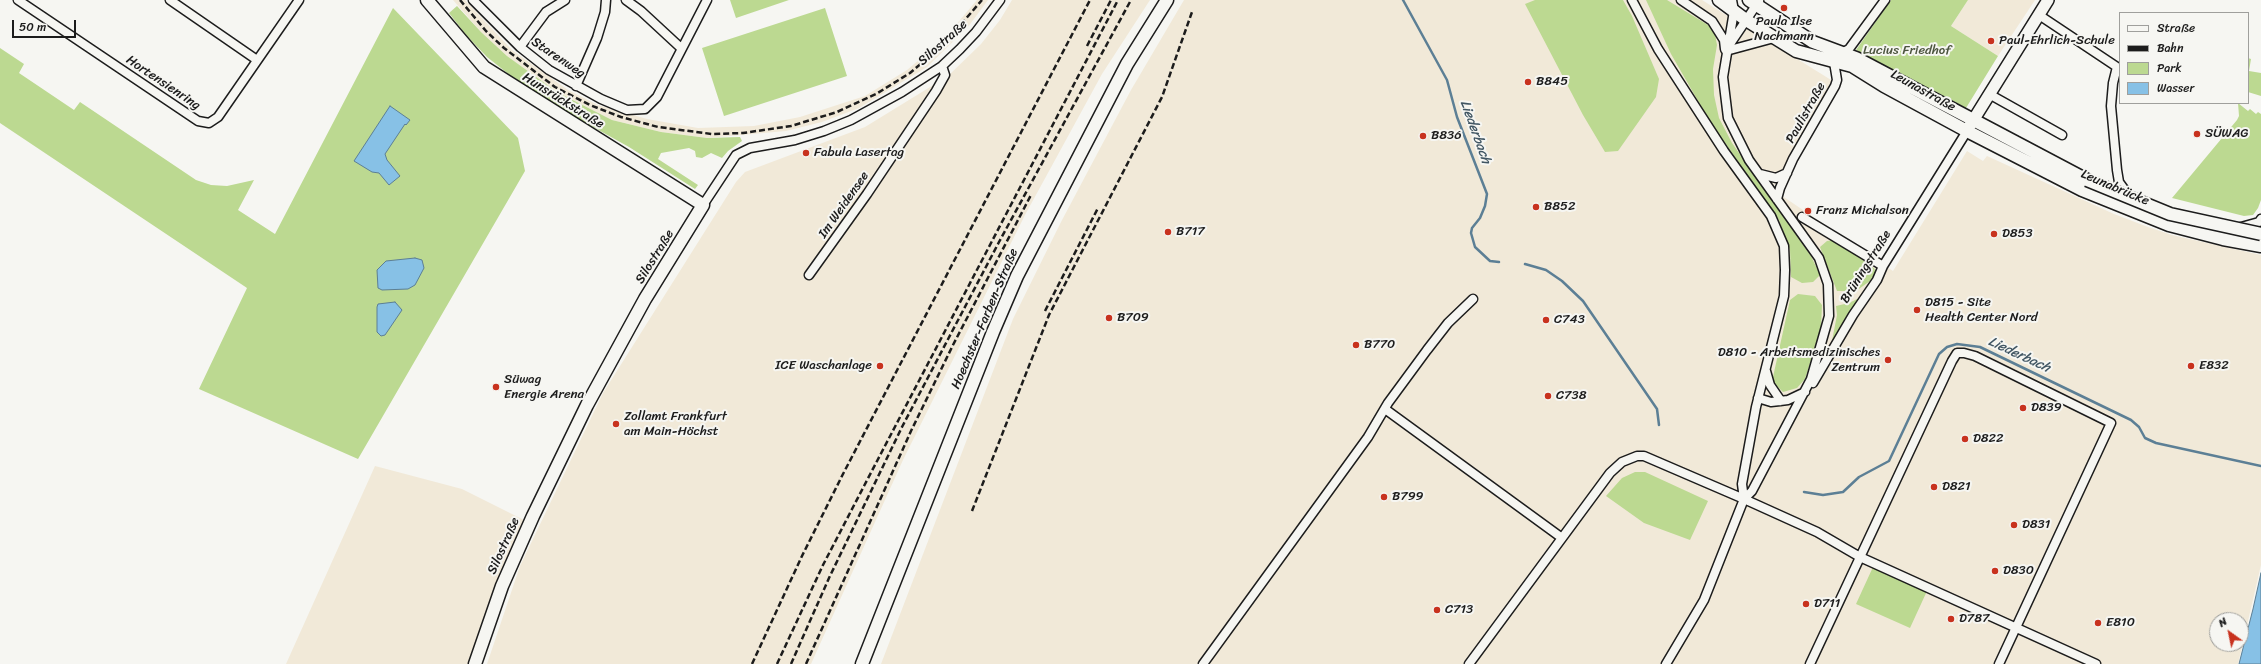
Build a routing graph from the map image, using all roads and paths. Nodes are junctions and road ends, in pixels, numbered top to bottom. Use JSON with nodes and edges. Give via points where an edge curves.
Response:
{"nodes":[{"id":1,"x":18,"y":0,"type":"edge"},
{"id":2,"x":170,"y":0,"type":"edge"},
{"id":3,"x":299,"y":0,"type":"edge"},
{"id":4,"x":427,"y":0,"type":"edge"},
{"id":5,"x":473,"y":0,"type":"edge"},
{"id":6,"x":565,"y":0,"type":"edge"},
{"id":7,"x":606,"y":0,"type":"edge"},
{"id":8,"x":626,"y":0,"type":"edge"},
{"id":9,"x":707,"y":0,"type":"edge"},
{"id":10,"x":1000,"y":0,"type":"edge"},
{"id":11,"x":1167,"y":0,"type":"edge"},
{"id":12,"x":1681,"y":0,"type":"edge"},
{"id":13,"x":1719,"y":0,"type":"edge"},
{"id":14,"x":1885,"y":0,"type":"edge"},
{"id":15,"x":2048,"y":0,"type":"edge"},
{"id":16,"x":1634,"y":1,"type":"edge"},
{"id":17,"x":1755,"y":2,"type":"edge"},
{"id":18,"x":1731,"y":3,"type":"edge"},
{"id":19,"x":2039,"y":14,"type":"junction"},
{"id":20,"x":1746,"y":20,"type":"junction"},
{"id":21,"x":1774,"y":38,"type":"junction"},
{"id":22,"x":520,"y":47,"type":"junction"},
{"id":23,"x":681,"y":48,"type":"junction"},
{"id":24,"x":1726,"y":52,"type":"junction"},
{"id":25,"x":1842,"y":52,"type":"junction"},
{"id":26,"x":257,"y":60,"type":"junction"},
{"id":27,"x":1834,"y":62,"type":"junction"},
{"id":28,"x":942,"y":66,"type":"junction"},
{"id":29,"x":576,"y":86,"type":"junction"},
{"id":30,"x":1989,"y":94,"type":"junction"},
{"id":31,"x":1970,"y":126,"type":"junction"},
{"id":32,"x":2062,"y":135,"type":"dead end"},
{"id":33,"x":1787,"y":173,"type":"junction"},
{"id":34,"x":1760,"y":174,"type":"junction"},
{"id":35,"x":2084,"y":185,"type":"junction"},
{"id":36,"x":1777,"y":199,"type":"junction"},
{"id":37,"x":703,"y":205,"type":"junction"},
{"id":38,"x":1802,"y":217,"type":"dead end"},
{"id":39,"x":2261,"y":220,"type":"edge"},
{"id":40,"x":2261,"y":234,"type":"edge"},
{"id":41,"x":2261,"y":246,"type":"edge"},
{"id":42,"x":1883,"y":266,"type":"junction"},
{"id":43,"x":809,"y":275,"type":"dead end"},
{"id":44,"x":1473,"y":300,"type":"dead end"},
{"id":45,"x":1765,"y":368,"type":"junction"},
{"id":46,"x":1804,"y":393,"type":"junction"},
{"id":47,"x":1758,"y":398,"type":"junction"},
{"id":48,"x":1781,"y":401,"type":"junction"},
{"id":49,"x":1385,"y":408,"type":"junction"},
{"id":50,"x":1744,"y":499,"type":"junction"},
{"id":51,"x":1562,"y":538,"type":"junction"},
{"id":52,"x":1860,"y":557,"type":"junction"},
{"id":53,"x":2015,"y":628,"type":"junction"},
{"id":54,"x":475,"y":664,"type":"edge"},
{"id":55,"x":862,"y":664,"type":"edge"},
{"id":56,"x":1202,"y":664,"type":"edge"},
{"id":57,"x":1469,"y":664,"type":"edge"},
{"id":58,"x":1666,"y":664,"type":"edge"},
{"id":59,"x":1810,"y":664,"type":"edge"},
{"id":60,"x":1999,"y":664,"type":"edge"},
{"id":61,"x":2096,"y":664,"type":"edge"}],
"edges":[{"from":1,"to":26,"type":"street","name":"Hortensienring","via":[[198,122],[209,123],[218,118]]},
{"from":2,"to":26,"type":"street"},
{"from":3,"to":26,"type":"street","name":"Hortensienring"},
{"from":4,"to":37,"type":"main road","name":"Hunsrückstraße","via":[[484,67]]},
{"from":5,"to":22,"type":"street","name":"Starenweg"},
{"from":6,"to":22,"type":"street","via":[[546,12]]},
{"from":7,"to":29,"type":"street","via":[[597,38]]},
{"from":8,"to":23,"type":"street"},
{"from":9,"to":23,"type":"street"},
{"from":10,"to":28,"type":"street","name":"Silostraße","via":[[976,32]]},
{"from":11,"to":55,"type":"main road","name":"Hoechster-Farben-Straße","via":[[1127,64],[1017,276],[992,332]]},
{"from":12,"to":24,"type":"street","via":[[1712,21],[1724,40]]},
{"from":13,"to":18,"type":"main road","name":"Leunastraße"},
{"from":14,"to":25,"type":"street","via":[[1849,49]]},
{"from":15,"to":19,"type":"street","name":"Brüningstraße"},
{"from":16,"to":45,"type":"street","via":[[1658,50],[1771,216],[1780,234],[1785,258],[1784,296]]},
{"from":17,"to":18,"type":"street","name":"Leunastraße"},
{"from":17,"to":20,"type":"street"},
{"from":17,"to":25,"type":"main road","name":"Leunastraße","via":[[1813,42]]},
{"from":18,"to":20,"type":"main road","name":"Leunastraße"},
{"from":18,"to":24,"type":"street"},
{"from":19,"to":30,"type":"street","name":"Brüningstraße"},
{"from":19,"to":39,"type":"street","via":[[2117,67],[2111,106],[2119,182],[2132,200],[2149,213],[2184,225],[2223,232]]},
{"from":20,"to":21,"type":"main road","name":"Leunastraße"},
{"from":20,"to":24,"type":"street","via":[[1733,36]]},
{"from":21,"to":24,"type":"street"},
{"from":21,"to":27,"type":"main road","name":"Leunastraße","via":[[1796,51]]},
{"from":22,"to":29,"type":"street","name":"Starenweg"},
{"from":23,"to":29,"type":"street","name":"Starenweg","via":[[656,97],[645,109],[627,110]]},
{"from":24,"to":34,"type":"street","via":[[1724,93],[1728,118]]},
{"from":25,"to":31,"type":"main road","name":"Leunastraße"},
{"from":27,"to":31,"type":"main road","name":"Leunastraße","via":[[1852,66],[1884,86]]},
{"from":27,"to":33,"type":"street","name":"Paulistraße","via":[[1837,80]]},
{"from":28,"to":37,"type":"street","name":"Silostraße","via":[[851,120],[795,140],[761,145],[742,151],[730,163]]},
{"from":28,"to":43,"type":"street","name":"Im Weidensee","via":[[944,75],[936,91]]},
{"from":30,"to":31,"type":"street","name":"Brüningstraße"},
{"from":30,"to":32,"type":"street"},
{"from":31,"to":35,"type":"main road","name":"Leunabrücke"},
{"from":31,"to":42,"type":"street","name":"Brüningstraße"},
{"from":33,"to":34,"type":"street","via":[[1776,178]]},
{"from":33,"to":36,"type":"street","name":"Paulistraße"},
{"from":34,"to":36,"type":"street"},
{"from":35,"to":40,"type":"main road","name":"Leunabrücke","bridge":true,"via":[[2170,214]]},
{"from":35,"to":41,"type":"main road","name":"Leunabrücke","via":[[2169,225]]},
{"from":36,"to":46,"type":"street","via":[[1819,258],[1830,294],[1829,316],[1824,337]]},
{"from":37,"to":54,"type":"main road","name":"Silostraße","via":[[645,299],[587,405],[502,586]]},
{"from":38,"to":42,"type":"street"},
{"from":42,"to":46,"type":"street","name":"Brüningstraße","via":[[1877,280],[1813,383]]},
{"from":44,"to":49,"type":"street","via":[[1448,323]]},
{"from":45,"to":47,"type":"street"},
{"from":45,"to":48,"type":"street","via":[[1770,385]]},
{"from":46,"to":48,"type":"street"},
{"from":46,"to":50,"type":"street","via":[[1752,491]]},
{"from":47,"to":48,"type":"street","via":[[1771,402]]},
{"from":47,"to":50,"type":"street","via":[[1742,484]]},
{"from":49,"to":51,"type":"street"},
{"from":49,"to":56,"type":"street","via":[[1368,437]]},
{"from":50,"to":51,"type":"street","via":[[1644,456],[1637,456],[1622,462],[1610,473]]},
{"from":50,"to":52,"type":"street","via":[[1817,532]]},
{"from":50,"to":58,"type":"street","via":[[1704,600]]},
{"from":51,"to":57,"type":"street"},
{"from":52,"to":53,"type":"street"},
{"from":52,"to":53,"type":"street","via":[[1952,361],[1957,353],[1975,356],[2111,423]]},
{"from":52,"to":59,"type":"street"},
{"from":53,"to":60,"type":"street"},
{"from":53,"to":61,"type":"street"}]}
